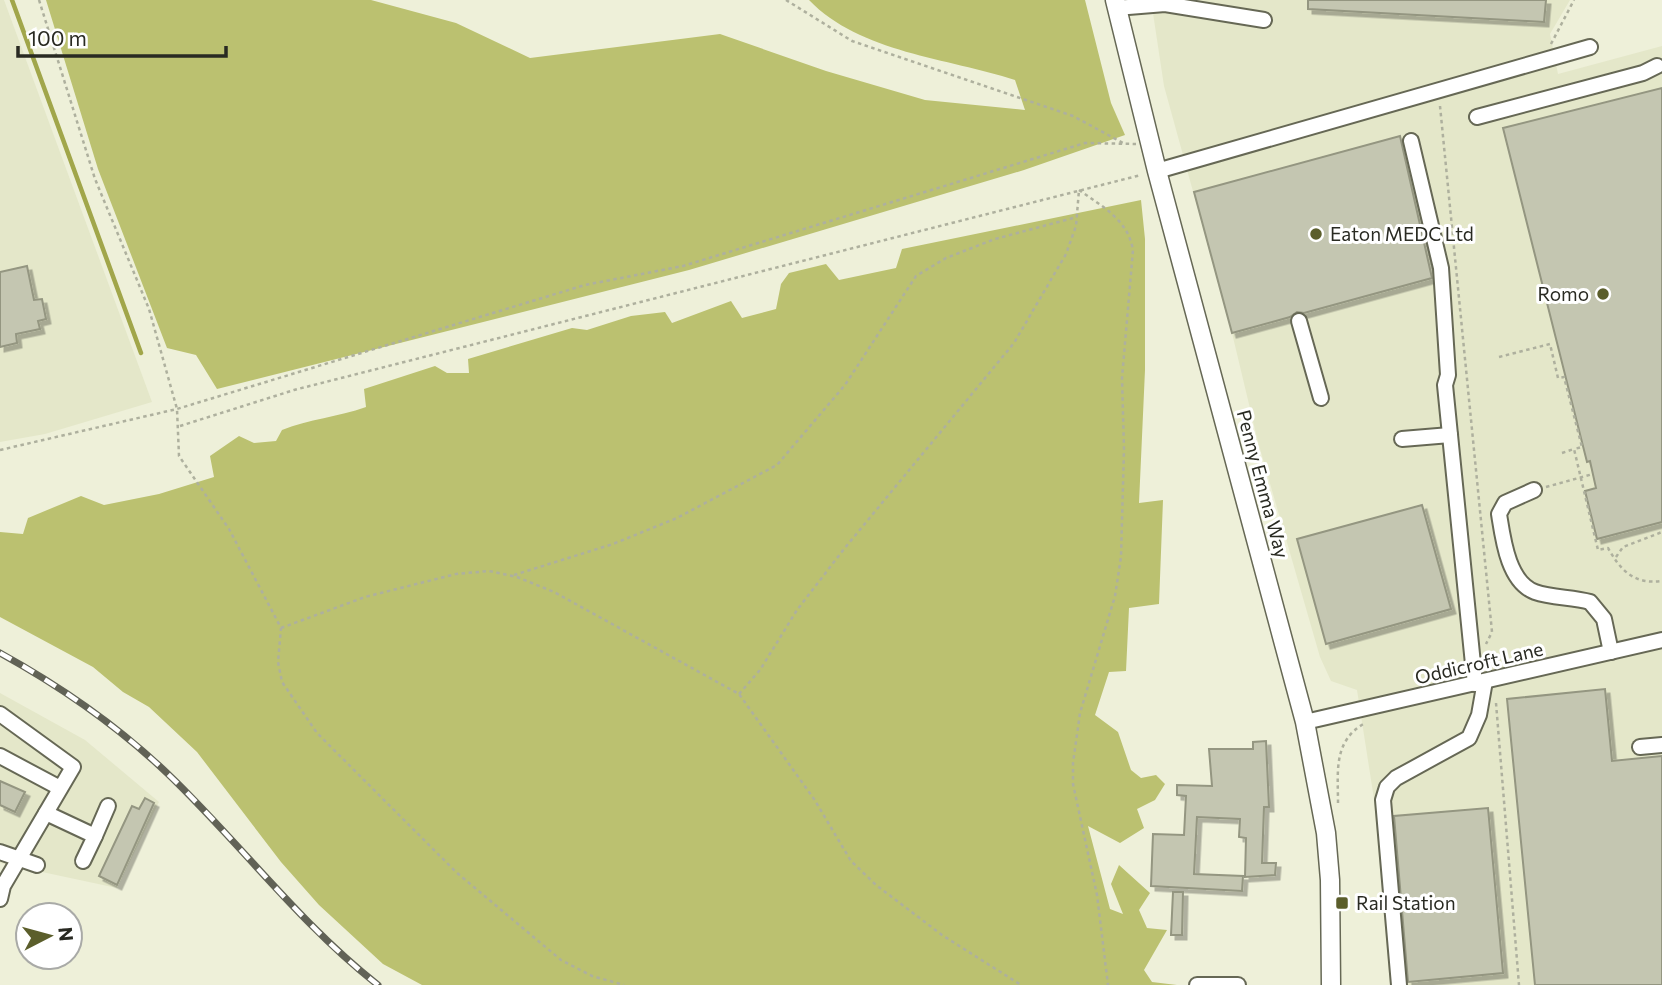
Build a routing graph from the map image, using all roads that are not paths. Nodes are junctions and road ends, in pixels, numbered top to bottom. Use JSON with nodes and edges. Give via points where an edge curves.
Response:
{"nodes":[{"id":1,"x":1165,"y":2,"type":"edge"},
{"id":2,"x":1115,"y":4,"type":"edge"},
{"id":3,"x":1264,"y":20,"type":"dead end"},
{"id":4,"x":1590,"y":47,"type":"dead end"},
{"id":5,"x":1657,"y":66,"type":"dead end"},
{"id":6,"x":1477,"y":117,"type":"dead end"},
{"id":7,"x":1410,"y":141,"type":"dead end"},
{"id":8,"x":1157,"y":171,"type":"junction"},
{"id":9,"x":1299,"y":321,"type":"dead end"},
{"id":10,"x":1321,"y":398,"type":"dead end"},
{"id":11,"x":1450,"y":435,"type":"junction"},
{"id":12,"x":1402,"y":439,"type":"dead end"},
{"id":13,"x":1534,"y":490,"type":"road end"},
{"id":14,"x":1662,"y":640,"type":"edge"},
{"id":15,"x":1611,"y":652,"type":"junction"},
{"id":16,"x":1485,"y":681,"type":"junction"},
{"id":17,"x":0,"y":714,"type":"edge"},
{"id":18,"x":1305,"y":722,"type":"junction"},
{"id":19,"x":1662,"y":745,"type":"edge"},
{"id":20,"x":1640,"y":747,"type":"dead end"},
{"id":21,"x":0,"y":755,"type":"edge"},
{"id":22,"x":60,"y":788,"type":"junction"},
{"id":23,"x":108,"y":806,"type":"dead end"},
{"id":24,"x":46,"y":813,"type":"junction"},
{"id":25,"x":95,"y":836,"type":"junction"},
{"id":26,"x":0,"y":852,"type":"edge"},
{"id":27,"x":19,"y":859,"type":"junction"},
{"id":28,"x":83,"y":861,"type":"dead end"},
{"id":29,"x":37,"y":865,"type":"dead end"},
{"id":30,"x":1,"y":892,"type":"edge"},
{"id":31,"x":1197,"y":985,"type":"edge"},
{"id":32,"x":1226,"y":985,"type":"edge"},
{"id":33,"x":1237,"y":985,"type":"edge"},
{"id":34,"x":1331,"y":985,"type":"edge"},
{"id":35,"x":1399,"y":985,"type":"edge"}],
"edges":[{"from":1,"to":2,"type":"street"},
{"from":1,"to":3,"type":"street"},
{"from":2,"to":8,"type":"main road","name":"Penny Emma Way"},
{"from":4,"to":8,"type":"street"},
{"from":5,"to":6,"type":"street"},
{"from":7,"to":11,"type":"street","via":[[1441,268]]},
{"from":8,"to":18,"type":"main road","name":"Penny Emma Way"},
{"from":9,"to":10,"type":"street"},
{"from":11,"to":12,"type":"street"},
{"from":11,"to":16,"type":"street"},
{"from":13,"to":15,"type":"street","via":[[1505,503],[1499,514],[1513,570],[1522,584],[1535,592],[1590,602],[1604,619]]},
{"from":14,"to":15,"type":"street","name":"Oddicroft Lane"},
{"from":15,"to":16,"type":"street","name":"Oddicroft Lane"},
{"from":16,"to":18,"type":"street","name":"Oddicroft Lane"},
{"from":16,"to":35,"type":"street","via":[[1469,738],[1396,778],[1383,800]]},
{"from":17,"to":22,"type":"street","via":[[73,766]]},
{"from":18,"to":34,"type":"main road","name":"Penny Emma Way","via":[[1326,833]]},
{"from":19,"to":20,"type":"street"},
{"from":21,"to":22,"type":"street"},
{"from":22,"to":24,"type":"street"},
{"from":23,"to":25,"type":"street"},
{"from":24,"to":25,"type":"street"},
{"from":24,"to":27,"type":"street"},
{"from":25,"to":28,"type":"street"},
{"from":26,"to":27,"type":"street"},
{"from":27,"to":29,"type":"street"},
{"from":27,"to":30,"type":"street"},
{"from":31,"to":32,"type":"street"},
{"from":32,"to":33,"type":"street"}]}
